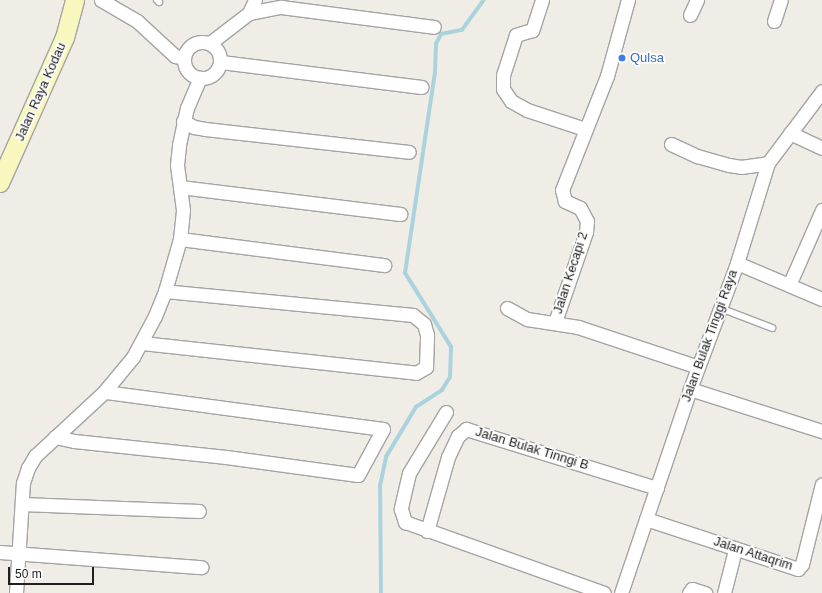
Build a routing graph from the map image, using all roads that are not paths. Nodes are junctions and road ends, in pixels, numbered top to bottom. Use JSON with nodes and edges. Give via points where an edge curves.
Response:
{"nodes":[{"id":1,"x":75,"y":0,"type":"edge"},
{"id":2,"x":101,"y":0,"type":"edge"},
{"id":3,"x":254,"y":0,"type":"edge"},
{"id":4,"x":542,"y":0,"type":"edge"},
{"id":5,"x":628,"y":0,"type":"edge"},
{"id":6,"x":697,"y":0,"type":"edge"},
{"id":7,"x":781,"y":0,"type":"edge"},
{"id":8,"x":249,"y":14,"type":"junction"},
{"id":9,"x":690,"y":15,"type":"dead end"},
{"id":10,"x":774,"y":21,"type":"dead end"},
{"id":11,"x":434,"y":27,"type":"dead end"},
{"id":12,"x":210,"y":43,"type":"junction"},
{"id":13,"x":186,"y":53,"type":"junction"},
{"id":14,"x":220,"y":62,"type":"junction"},
{"id":15,"x":200,"y":78,"type":"junction"},
{"id":16,"x":421,"y":86,"type":"dead end"},
{"id":17,"x":822,"y":91,"type":"edge"},
{"id":18,"x":183,"y":121,"type":"junction"},
{"id":19,"x":585,"y":129,"type":"junction"},
{"id":20,"x":790,"y":133,"type":"junction"},
{"id":21,"x":672,"y":144,"type":"dead end"},
{"id":22,"x":822,"y":148,"type":"edge"},
{"id":23,"x":409,"y":152,"type":"dead end"},
{"id":24,"x":5,"y":157,"type":"edge"},
{"id":25,"x":768,"y":163,"type":"junction"},
{"id":26,"x":0,"y":183,"type":"edge"},
{"id":27,"x":180,"y":187,"type":"junction"},
{"id":28,"x":822,"y":210,"type":"edge"},
{"id":29,"x":400,"y":214,"type":"dead end"},
{"id":30,"x":180,"y":239,"type":"junction"},
{"id":31,"x":737,"y":263,"type":"junction"},
{"id":32,"x":384,"y":265,"type":"dead end"},
{"id":33,"x":790,"y":284,"type":"junction"},
{"id":34,"x":165,"y":291,"type":"junction"},
{"id":35,"x":822,"y":299,"type":"edge"},
{"id":36,"x":507,"y":308,"type":"dead end"},
{"id":37,"x":720,"y":308,"type":"junction"},
{"id":38,"x":555,"y":322,"type":"junction"},
{"id":39,"x":772,"y":328,"type":"dead end"},
{"id":40,"x":142,"y":343,"type":"junction"},
{"id":41,"x":698,"y":367,"type":"junction"},
{"id":42,"x":690,"y":389,"type":"junction"},
{"id":43,"x":104,"y":392,"type":"junction"},
{"id":44,"x":446,"y":412,"type":"dead end"},
{"id":45,"x":822,"y":431,"type":"edge"},
{"id":46,"x":55,"y":437,"type":"junction"},
{"id":47,"x":822,"y":484,"type":"edge"},
{"id":48,"x":657,"y":488,"type":"junction"},
{"id":49,"x":22,"y":504,"type":"junction"},
{"id":50,"x":199,"y":511,"type":"dead end"},
{"id":51,"x":646,"y":519,"type":"junction"},
{"id":52,"x":816,"y":525,"type":"edge"},
{"id":53,"x":427,"y":531,"type":"junction"},
{"id":54,"x":735,"y":550,"type":"junction"},
{"id":55,"x":0,"y":552,"type":"edge"},
{"id":56,"x":19,"y":555,"type":"junction"},
{"id":57,"x":201,"y":567,"type":"dead end"},
{"id":58,"x":16,"y":593,"type":"edge"},
{"id":59,"x":604,"y":593,"type":"edge"},
{"id":60,"x":621,"y":593,"type":"edge"},
{"id":61,"x":689,"y":593,"type":"edge"},
{"id":62,"x":705,"y":593,"type":"edge"},
{"id":63,"x":724,"y":593,"type":"edge"}],
"edges":[{"from":1,"to":24,"type":"street","name":"Jalan Raya Kodau","via":[[65,38]]},
{"from":2,"to":13,"type":"street","via":[[116,7],[155,37]]},
{"from":3,"to":8,"type":"street"},
{"from":4,"to":19,"type":"street","via":[[532,30],[516,35],[504,76],[503,89],[511,101],[527,110]]},
{"from":5,"to":19,"type":"street","via":[[607,76]]},
{"from":6,"to":9,"type":"street"},
{"from":7,"to":10,"type":"street"},
{"from":8,"to":11,"type":"street","via":[[281,7]]},
{"from":8,"to":12,"type":"street"},
{"from":12,"to":13,"type":"street","via":[[199,42]]},
{"from":12,"to":14,"type":"street","via":[[218,51]]},
{"from":13,"to":15,"type":"street","via":[[186,69]]},
{"from":14,"to":15,"type":"street","via":[[216,72]]},
{"from":14,"to":16,"type":"street"},
{"from":15,"to":18,"type":"street"},
{"from":17,"to":20,"type":"street","name":"Jalan Bulak Tinggi Raya"},
{"from":18,"to":23,"type":"street","via":[[205,130]]},
{"from":18,"to":27,"type":"street","via":[[177,165]]},
{"from":19,"to":38,"type":"street","name":"Jalan Kecapi 2","via":[[562,194],[565,201],[585,213],[586,232]]},
{"from":20,"to":22,"type":"street"},
{"from":20,"to":25,"type":"street","name":"Jalan Bulak Tinggi Raya"},
{"from":21,"to":25,"type":"street","via":[[697,156],[729,165],[741,167]]},
{"from":24,"to":26,"type":"street","name":"Jalan Raya Kodau"},
{"from":25,"to":31,"type":"street","name":"Jalan Bulak Tinggi Raya"},
{"from":27,"to":29,"type":"street"},
{"from":27,"to":30,"type":"street","via":[[183,210]]},
{"from":28,"to":33,"type":"street"},
{"from":30,"to":32,"type":"street"},
{"from":30,"to":34,"type":"street"},
{"from":31,"to":33,"type":"street"},
{"from":31,"to":37,"type":"street","name":"Jalan Bulak Tinggi Raya"},
{"from":33,"to":35,"type":"street"},
{"from":34,"to":40,"type":"street"},
{"from":34,"to":40,"type":"street","via":[[413,315],[424,324],[427,335],[426,367],[416,373]]},
{"from":36,"to":38,"type":"street","name":"Jalan Kecapi 2","via":[[527,319]]},
{"from":37,"to":39,"type":"lane"},
{"from":37,"to":41,"type":"street","name":"Jalan Bulak Tinggi Raya"},
{"from":38,"to":41,"type":"street","name":"Jalan Kecapi 2","via":[[578,327]]},
{"from":40,"to":43,"type":"street"},
{"from":41,"to":42,"type":"street","name":"Jalan Bulak Tinggi Raya"},
{"from":42,"to":45,"type":"street"},
{"from":42,"to":48,"type":"street","name":"Jalan Bulak Tinggi Raya"},
{"from":43,"to":46,"type":"street"},
{"from":43,"to":46,"type":"street","via":[[383,429],[358,475],[226,456]]},
{"from":44,"to":53,"type":"street","via":[[409,473],[401,509],[405,522]]},
{"from":46,"to":49,"type":"street","via":[[35,456],[28,468],[23,483]]},
{"from":47,"to":52,"type":"street","name":"Jalan Attaqrim"},
{"from":48,"to":51,"type":"street","name":"Jalan Bulak Tinggi Raya"},
{"from":48,"to":53,"type":"street","name":"Jalan Bulak Tinngi B","via":[[466,429],[458,436],[448,456]]},
{"from":49,"to":50,"type":"street"},
{"from":49,"to":56,"type":"street"},
{"from":51,"to":54,"type":"street","name":"Jalan Attaqrim"},
{"from":51,"to":60,"type":"street","name":"Jalan Bulak Tinggi Raya"},
{"from":52,"to":54,"type":"street","name":"Jalan Attaqrim","via":[[798,569]]},
{"from":53,"to":59,"type":"street"},
{"from":54,"to":63,"type":"street"},
{"from":55,"to":56,"type":"street"},
{"from":56,"to":57,"type":"street"},
{"from":56,"to":58,"type":"street"},
{"from":61,"to":62,"type":"street","via":[[695,589]]}]}
